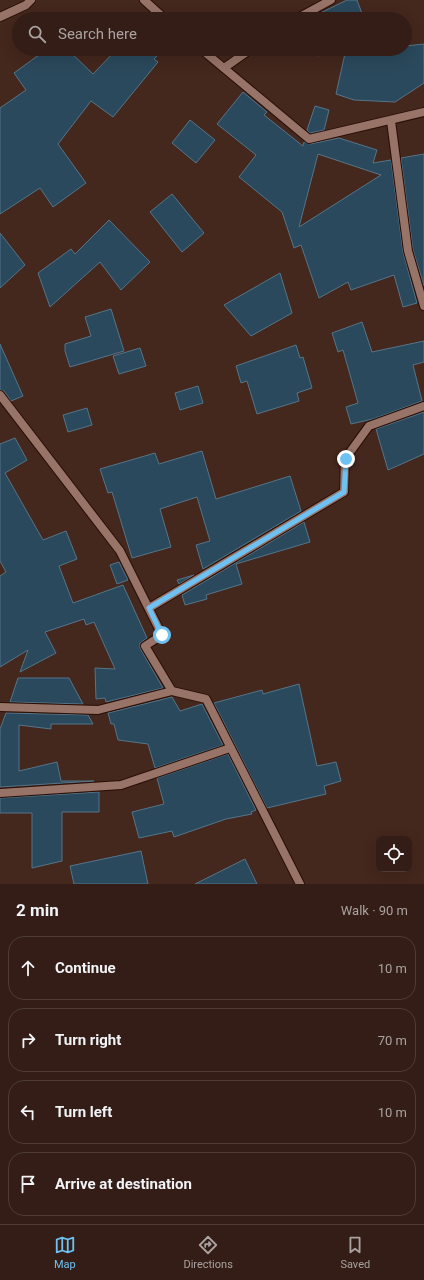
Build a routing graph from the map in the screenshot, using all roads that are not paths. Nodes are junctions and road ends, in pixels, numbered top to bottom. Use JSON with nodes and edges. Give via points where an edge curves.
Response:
{"nodes":[{"id":1,"x":31,"y":0,"type":"edge"},
{"id":2,"x":144,"y":0,"type":"edge"},
{"id":3,"x":331,"y":0,"type":"edge"},
{"id":4,"x":157,"y":12,"type":"edge"},
{"id":5,"x":309,"y":12,"type":"edge"},
{"id":6,"x":0,"y":17,"type":"edge"},
{"id":7,"x":209,"y":56,"type":"edge"},
{"id":8,"x":241,"y":56,"type":"edge"},
{"id":9,"x":224,"y":68,"type":"junction"},
{"id":10,"x":424,"y":112,"type":"edge"},
{"id":11,"x":391,"y":121,"type":"junction"},
{"id":12,"x":424,"y":306,"type":"edge"},
{"id":13,"x":0,"y":395,"type":"edge"},
{"id":14,"x":424,"y":406,"type":"edge"},
{"id":15,"x":149,"y":608,"type":"junction"},
{"id":16,"x":172,"y":690,"type":"junction"},
{"id":17,"x":0,"y":706,"type":"edge"},
{"id":18,"x":230,"y":748,"type":"junction"},
{"id":19,"x":0,"y":793,"type":"edge"},
{"id":20,"x":300,"y":884,"type":"edge"}],
"edges":[{"from":1,"to":6,"type":"street"},
{"from":2,"to":4,"type":"street"},
{"from":3,"to":5,"type":"street"},
{"from":7,"to":9,"type":"street"},
{"from":8,"to":9,"type":"street"},
{"from":9,"to":11,"type":"street","via":[[309,139]]},
{"from":10,"to":11,"type":"street"},
{"from":11,"to":12,"type":"street","via":[[408,251]]},
{"from":13,"to":15,"type":"street","via":[[120,551]]},
{"from":14,"to":15,"type":"street","via":[[369,426],[346,459],[344,492]]},
{"from":15,"to":16,"type":"street","via":[[162,635],[145,646]]},
{"from":16,"to":17,"type":"street","via":[[98,710]]},
{"from":16,"to":18,"type":"street","via":[[206,699]]},
{"from":18,"to":19,"type":"street","via":[[120,785]]},
{"from":18,"to":20,"type":"street"}]}
